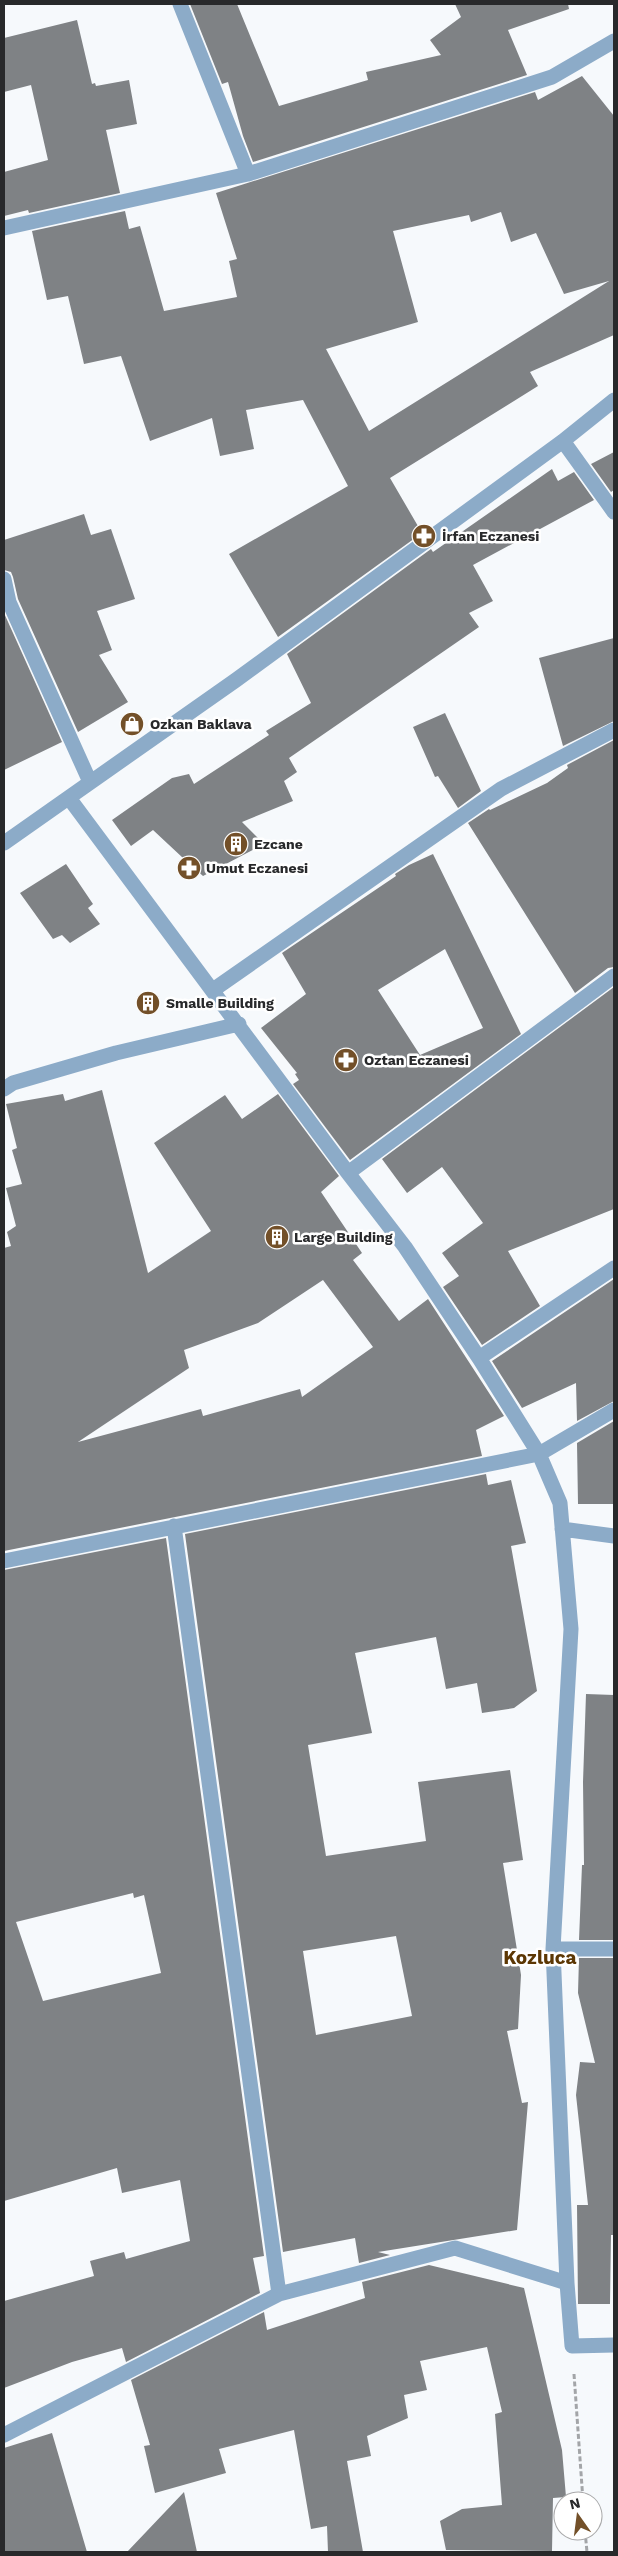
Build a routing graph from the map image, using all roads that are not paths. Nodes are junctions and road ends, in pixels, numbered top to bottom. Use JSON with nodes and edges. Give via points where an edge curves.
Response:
{"nodes":[{"id":1,"x":180,"y":4,"type":"edge"},
{"id":2,"x":614,"y":41,"type":"edge"},
{"id":3,"x":248,"y":174,"type":"junction"},
{"id":4,"x":4,"y":228,"type":"edge"},
{"id":5,"x":614,"y":400,"type":"edge"},
{"id":6,"x":564,"y":441,"type":"junction"},
{"id":7,"x":614,"y":512,"type":"edge"},
{"id":8,"x":4,"y":579,"type":"edge"},
{"id":9,"x":614,"y":730,"type":"edge"},
{"id":10,"x":90,"y":782,"type":"junction"},
{"id":11,"x":69,"y":798,"type":"junction"},
{"id":12,"x":4,"y":843,"type":"edge"},
{"id":13,"x":614,"y":976,"type":"edge"},
{"id":14,"x":213,"y":990,"type":"junction"},
{"id":15,"x":239,"y":1024,"type":"junction"},
{"id":16,"x":4,"y":1089,"type":"edge"},
{"id":17,"x":348,"y":1173,"type":"junction"},
{"id":18,"x":614,"y":1268,"type":"edge"},
{"id":19,"x":479,"y":1358,"type":"junction"},
{"id":20,"x":614,"y":1410,"type":"edge"},
{"id":21,"x":538,"y":1454,"type":"junction"},
{"id":22,"x":174,"y":1526,"type":"junction"},
{"id":23,"x":562,"y":1529,"type":"junction"},
{"id":24,"x":614,"y":1536,"type":"edge"},
{"id":25,"x":4,"y":1561,"type":"edge"},
{"id":26,"x":553,"y":1949,"type":"junction"},
{"id":27,"x":614,"y":1949,"type":"edge"},
{"id":28,"x":566,"y":2283,"type":"junction"},
{"id":29,"x":279,"y":2294,"type":"junction"},
{"id":30,"x":614,"y":2345,"type":"edge"},
{"id":31,"x":4,"y":2434,"type":"edge"}],
"edges":[{"from":1,"to":3,"type":"street"},
{"from":2,"to":3,"type":"street","via":[[552,77]]},
{"from":3,"to":4,"type":"street"},
{"from":5,"to":6,"type":"street"},
{"from":6,"to":7,"type":"street"},
{"from":6,"to":10,"type":"street"},
{"from":8,"to":10,"type":"street","via":[[9,602]]},
{"from":9,"to":14,"type":"street","via":[[501,789]]},
{"from":10,"to":11,"type":"street"},
{"from":11,"to":12,"type":"street"},
{"from":11,"to":14,"type":"street"},
{"from":13,"to":17,"type":"street"},
{"from":14,"to":15,"type":"street"},
{"from":15,"to":16,"type":"street","via":[[116,1053],[13,1083]]},
{"from":15,"to":17,"type":"street"},
{"from":17,"to":19,"type":"street","via":[[406,1247]]},
{"from":18,"to":19,"type":"street"},
{"from":19,"to":21,"type":"street"},
{"from":20,"to":21,"type":"street"},
{"from":21,"to":22,"type":"street"},
{"from":21,"to":23,"type":"street","via":[[560,1503]]},
{"from":22,"to":25,"type":"street"},
{"from":22,"to":29,"type":"street"},
{"from":23,"to":24,"type":"street"},
{"from":23,"to":26,"type":"street","via":[[571,1629]]},
{"from":26,"to":27,"type":"street"},
{"from":26,"to":28,"type":"street"},
{"from":28,"to":29,"type":"street","via":[[455,2248]]},
{"from":28,"to":30,"type":"street","via":[[572,2346]]},
{"from":29,"to":31,"type":"street"}]}
